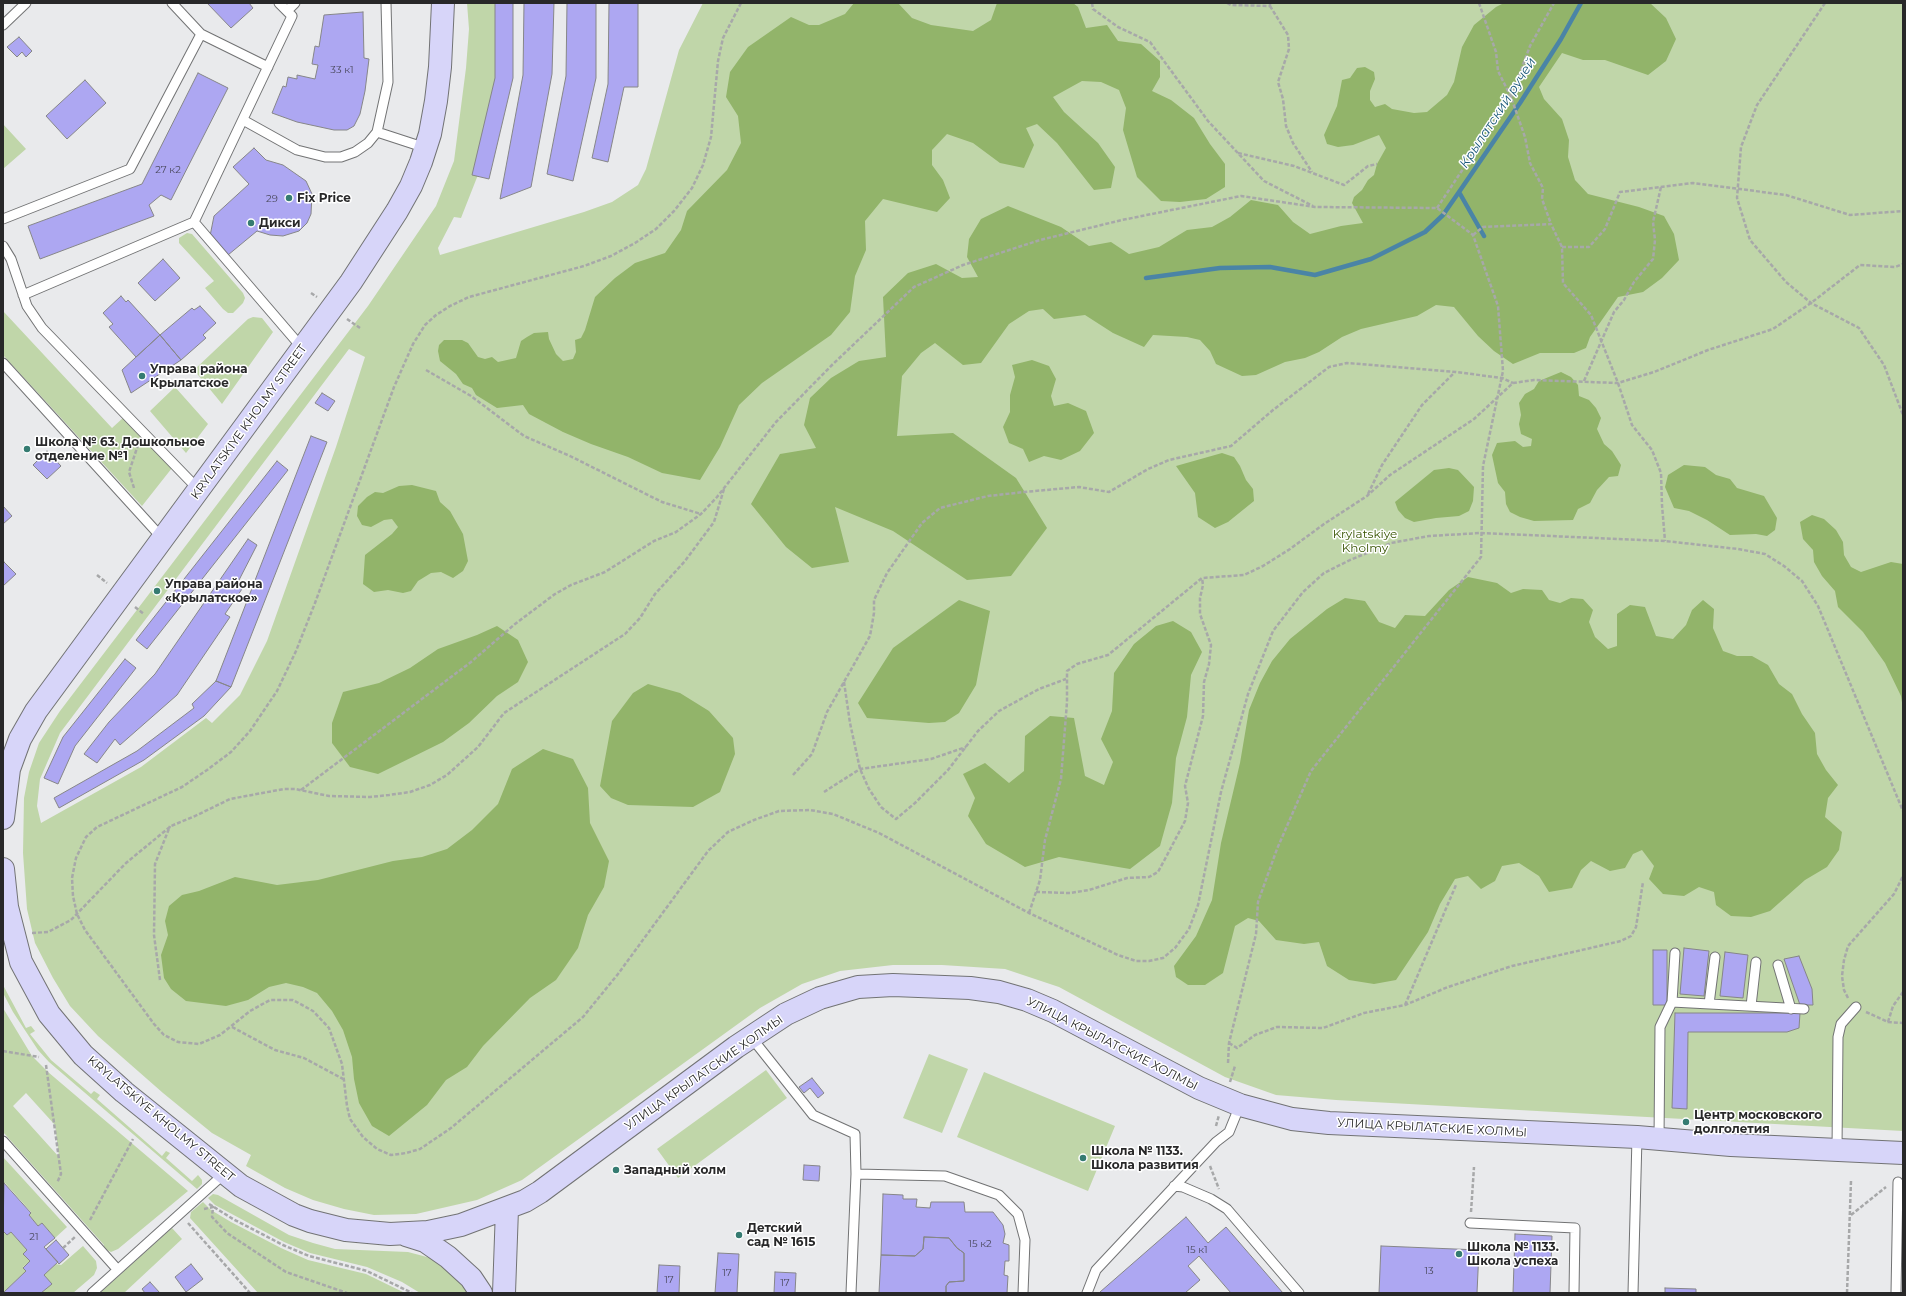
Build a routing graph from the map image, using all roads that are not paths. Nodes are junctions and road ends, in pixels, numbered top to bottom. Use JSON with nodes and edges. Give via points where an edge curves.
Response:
{"nodes":[{"id":1,"x":26,"y":3,"type":"edge"},
{"id":2,"x":172,"y":3,"type":"edge"},
{"id":3,"x":279,"y":3,"type":"edge"},
{"id":4,"x":295,"y":3,"type":"edge"},
{"id":5,"x":386,"y":3,"type":"edge"},
{"id":6,"x":443,"y":3,"type":"edge"},
{"id":7,"x":287,"y":11,"type":"junction"},
{"id":8,"x":3,"y":25,"type":"edge"},
{"id":9,"x":201,"y":34,"type":"junction"},
{"id":10,"x":268,"y":67,"type":"junction"},
{"id":11,"x":243,"y":120,"type":"junction"},
{"id":12,"x":377,"y":132,"type":"junction"},
{"id":13,"x":426,"y":148,"type":"junction"},
{"id":14,"x":3,"y":219,"type":"edge"},
{"id":15,"x":194,"y":222,"type":"junction"},
{"id":16,"x":3,"y":246,"type":"edge"},
{"id":17,"x":23,"y":295,"type":"junction"},
{"id":18,"x":303,"y":349,"type":"junction"},
{"id":19,"x":3,"y":363,"type":"edge"},
{"id":20,"x":199,"y":490,"type":"junction"},
{"id":21,"x":163,"y":539,"type":"junction"},
{"id":22,"x":6,"y":766,"type":"edge"},
{"id":23,"x":3,"y":818,"type":"edge"},
{"id":24,"x":3,"y":869,"type":"edge"},
{"id":25,"x":1675,"y":953,"type":"dead end"},
{"id":26,"x":1715,"y":957,"type":"dead end"},
{"id":27,"x":1756,"y":962,"type":"dead end"},
{"id":28,"x":1778,"y":965,"type":"dead end"},
{"id":29,"x":1672,"y":1002,"type":"junction"},
{"id":30,"x":1709,"y":1004,"type":"junction"},
{"id":31,"x":1751,"y":1006,"type":"junction"},
{"id":32,"x":1856,"y":1007,"type":"road end"},
{"id":33,"x":1791,"y":1009,"type":"junction"},
{"id":34,"x":1804,"y":1009,"type":"dead end"},
{"id":35,"x":751,"y":1037,"type":"junction"},
{"id":36,"x":1240,"y":1105,"type":"junction"},
{"id":37,"x":1637,"y":1137,"type":"junction"},
{"id":38,"x":1659,"y":1139,"type":"junction"},
{"id":39,"x":3,"y":1141,"type":"edge"},
{"id":40,"x":1837,"y":1150,"type":"junction"},
{"id":41,"x":1903,"y":1153,"type":"edge"},
{"id":42,"x":224,"y":1174,"type":"junction"},
{"id":43,"x":856,"y":1174,"type":"junction"},
{"id":44,"x":1895,"y":1182,"type":"road end"},
{"id":45,"x":1174,"y":1186,"type":"junction"},
{"id":46,"x":507,"y":1209,"type":"junction"},
{"id":47,"x":1470,"y":1223,"type":"road end"},
{"id":48,"x":404,"y":1234,"type":"junction"},
{"id":49,"x":117,"y":1269,"type":"junction"},
{"id":50,"x":92,"y":1293,"type":"edge"},
{"id":51,"x":481,"y":1293,"type":"edge"},
{"id":52,"x":504,"y":1293,"type":"edge"},
{"id":53,"x":851,"y":1293,"type":"edge"},
{"id":54,"x":1023,"y":1293,"type":"edge"},
{"id":55,"x":1087,"y":1293,"type":"edge"},
{"id":56,"x":1299,"y":1293,"type":"edge"},
{"id":57,"x":1574,"y":1293,"type":"edge"},
{"id":58,"x":1633,"y":1293,"type":"edge"},
{"id":59,"x":1896,"y":1293,"type":"edge"}],
"edges":[{"from":1,"to":8,"type":"lane"},
{"from":2,"to":9,"type":"lane"},
{"from":3,"to":7,"type":"lane"},
{"from":4,"to":7,"type":"lane"},
{"from":5,"to":12,"type":"lane","via":[[388,82]]},
{"from":6,"to":13,"type":"street","name":"KRYLATSKIYE KHOLMY STREET","via":[[437,94]]},
{"from":7,"to":10,"type":"lane","via":[[292,16]]},
{"from":9,"to":10,"type":"lane"},
{"from":9,"to":14,"type":"lane","via":[[130,169]]},
{"from":10,"to":11,"type":"lane"},
{"from":11,"to":12,"type":"lane","via":[[297,150],[325,158],[341,157],[355,152],[368,143]]},
{"from":11,"to":15,"type":"lane"},
{"from":12,"to":13,"type":"lane"},
{"from":13,"to":18,"type":"street","name":"KRYLATSKIYE KHOLMY STREET","via":[[411,186],[397,211]]},
{"from":15,"to":17,"type":"lane"},
{"from":15,"to":18,"type":"lane"},
{"from":16,"to":17,"type":"lane","via":[[11,259]]},
{"from":17,"to":20,"type":"lane","via":[[42,328]]},
{"from":18,"to":20,"type":"street","name":"KRYLATSKIYE KHOLMY STREET"},
{"from":19,"to":21,"type":"lane"},
{"from":20,"to":21,"type":"street","name":"KRYLATSKIYE KHOLMY STREET"},
{"from":21,"to":22,"type":"street","name":"KRYLATSKIYE KHOLMY STREET","via":[[36,711]]},
{"from":22,"to":23,"type":"street","name":"KRYLATSKIYE KHOLMY STREET"},
{"from":24,"to":42,"type":"street","name":"KRYLATSKIYE KHOLMY STREET","via":[[7,908],[21,962],[49,1014],[103,1074]]},
{"from":25,"to":29,"type":"lane"},
{"from":26,"to":30,"type":"lane"},
{"from":27,"to":31,"type":"lane"},
{"from":28,"to":33,"type":"lane"},
{"from":29,"to":30,"type":"lane"},
{"from":29,"to":38,"type":"lane","via":[[1660,1027]]},
{"from":30,"to":31,"type":"lane"},
{"from":31,"to":33,"type":"lane"},
{"from":32,"to":40,"type":"lane","via":[[1841,1024],[1838,1037]]},
{"from":33,"to":34,"type":"lane"},
{"from":35,"to":36,"type":"street","name":"УЛИЦА КРЫЛАТСКИЕ ХОЛМЫ","via":[[786,1014],[820,998],[858,988],[893,985],[942,986],[999,992],[1053,1011],[1199,1088]]},
{"from":35,"to":43,"type":"lane","via":[[813,1115],[855,1134]]},
{"from":35,"to":46,"type":"street","name":"УЛИЦА КРЫЛАТСКИЕ ХОЛМЫ","via":[[540,1192]]},
{"from":36,"to":37,"type":"street","name":"УЛИЦА КРЫЛАТСКИЕ ХОЛМЫ","via":[[1292,1119],[1329,1123]]},
{"from":36,"to":45,"type":"lane","via":[[1229,1132]]},
{"from":37,"to":38,"type":"street","name":"УЛИЦА КРЫЛАТСКИЕ ХОЛМЫ"},
{"from":37,"to":58,"type":"lane"},
{"from":38,"to":40,"type":"street","name":"УЛИЦА КРЫЛАТСКИЕ ХОЛМЫ"},
{"from":39,"to":49,"type":"lane"},
{"from":40,"to":41,"type":"street","name":"УЛИЦА КРЫЛАТСКИЕ ХОЛМЫ"},
{"from":42,"to":48,"type":"street","name":"УЛИЦА КРЫЛАТСКИЕ ХОЛМЫ","via":[[259,1197],[310,1221],[363,1233]]},
{"from":42,"to":49,"type":"lane"},
{"from":43,"to":53,"type":"lane"},
{"from":43,"to":54,"type":"lane","via":[[944,1176],[999,1195],[1018,1214],[1025,1240]]},
{"from":44,"to":59,"type":"lane"},
{"from":45,"to":55,"type":"lane","via":[[1096,1270]]},
{"from":45,"to":56,"type":"lane","via":[[1183,1187],[1211,1199],[1227,1209]]},
{"from":46,"to":48,"type":"street","name":"УЛИЦА КРЫЛАТСКИЕ ХОЛМЫ","via":[[449,1228]]},
{"from":46,"to":52,"type":"street"},
{"from":47,"to":57,"type":"lane","via":[[1575,1228]]},
{"from":48,"to":51,"type":"street","via":[[425,1241],[448,1257],[471,1278]]},
{"from":49,"to":50,"type":"lane"}]}
